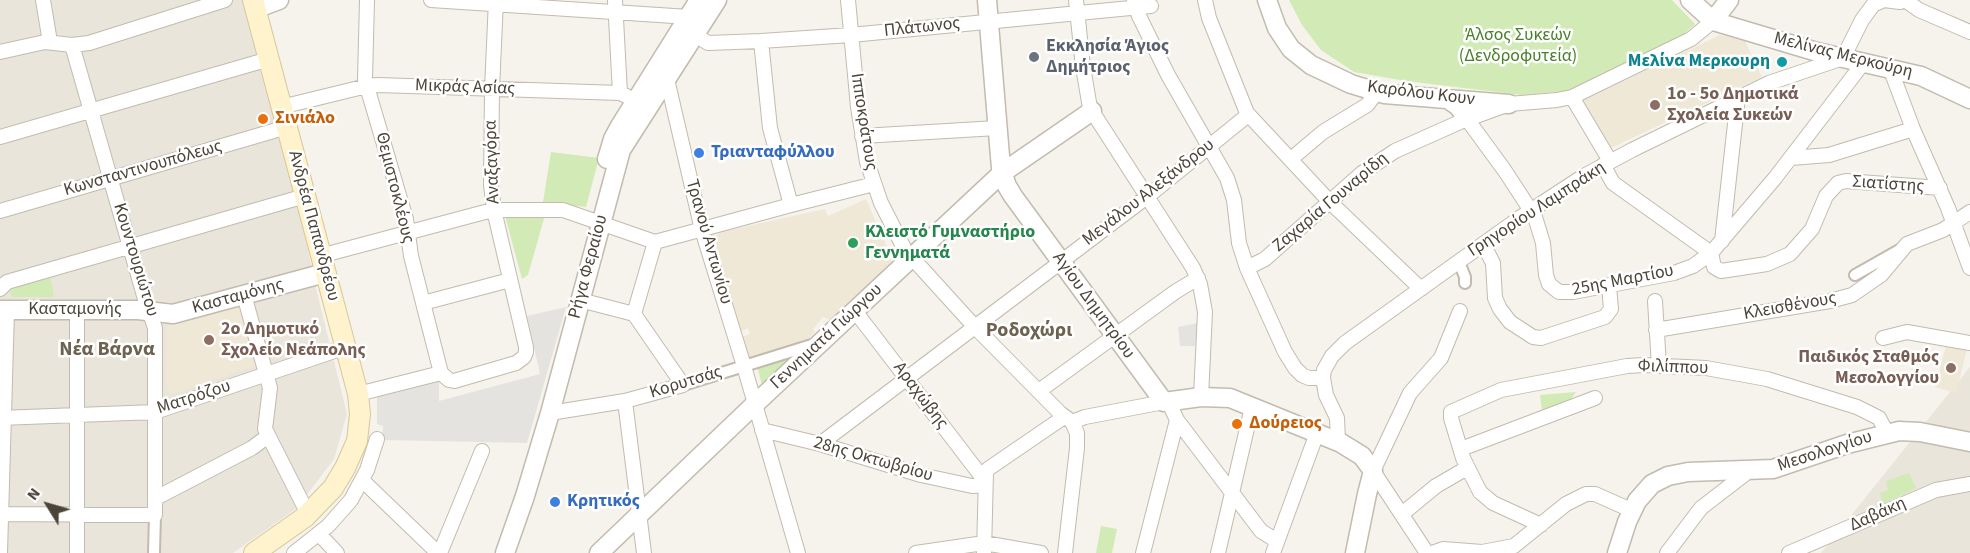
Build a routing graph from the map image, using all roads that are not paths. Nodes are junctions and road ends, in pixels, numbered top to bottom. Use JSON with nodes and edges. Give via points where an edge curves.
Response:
{"nodes":[{"id":1,"x":43,"y":0,"type":"edge"},
{"id":2,"x":225,"y":0,"type":"edge"},
{"id":3,"x":279,"y":0,"type":"edge"},
{"id":4,"x":367,"y":0,"type":"edge"},
{"id":5,"x":431,"y":0,"type":"edge"},
{"id":6,"x":699,"y":0,"type":"edge"},
{"id":7,"x":717,"y":0,"type":"edge"},
{"id":8,"x":848,"y":0,"type":"edge"},
{"id":9,"x":987,"y":0,"type":"edge"},
{"id":10,"x":1205,"y":0,"type":"edge"},
{"id":11,"x":1267,"y":0,"type":"edge"},
{"id":12,"x":1690,"y":0,"type":"edge"},
{"id":13,"x":1730,"y":0,"type":"edge"},
{"id":14,"x":1880,"y":0,"type":"edge"},
{"id":15,"x":1905,"y":0,"type":"edge"},
{"id":16,"x":496,"y":2,"type":"edge"},
{"id":17,"x":254,"y":4,"type":"edge"},
{"id":18,"x":1135,"y":4,"type":"edge"},
{"id":19,"x":615,"y":6,"type":"edge"},
{"id":20,"x":1151,"y":6,"type":"dead end"},
{"id":21,"x":1077,"y":7,"type":"edge"},
{"id":22,"x":689,"y":17,"type":"junction"},
{"id":23,"x":1713,"y":21,"type":"junction"},
{"id":24,"x":989,"y":22,"type":"junction"},
{"id":25,"x":1970,"y":32,"type":"edge"},
{"id":26,"x":695,"y":35,"type":"junction"},
{"id":27,"x":851,"y":35,"type":"junction"},
{"id":28,"x":761,"y":41,"type":"junction"},
{"id":29,"x":50,"y":42,"type":"junction"},
{"id":30,"x":72,"y":45,"type":"junction"},
{"id":31,"x":1804,"y":48,"type":"junction"},
{"id":32,"x":0,"y":52,"type":"edge"},
{"id":33,"x":1843,"y":58,"type":"junction"},
{"id":34,"x":269,"y":59,"type":"junction"},
{"id":35,"x":1864,"y":62,"type":"junction"},
{"id":36,"x":1890,"y":68,"type":"junction"},
{"id":37,"x":1800,"y":73,"type":"junction"},
{"id":38,"x":667,"y":79,"type":"junction"},
{"id":39,"x":367,"y":86,"type":"junction"},
{"id":40,"x":492,"y":89,"type":"junction"},
{"id":41,"x":1377,"y":92,"type":"junction"},
{"id":42,"x":1572,"y":97,"type":"junction"},
{"id":43,"x":1738,"y":97,"type":"junction"},
{"id":44,"x":1446,"y":98,"type":"junction"},
{"id":45,"x":1970,"y":99,"type":"edge"},
{"id":46,"x":635,"y":100,"type":"junction"},
{"id":47,"x":1509,"y":104,"type":"junction"},
{"id":48,"x":281,"y":107,"type":"junction"},
{"id":49,"x":90,"y":110,"type":"junction"},
{"id":50,"x":1092,"y":111,"type":"junction"},
{"id":51,"x":1248,"y":115,"type":"junction"},
{"id":52,"x":1467,"y":119,"type":"junction"},
{"id":53,"x":287,"y":127,"type":"junction"},
{"id":54,"x":997,"y":128,"type":"junction"},
{"id":55,"x":1913,"y":129,"type":"junction"},
{"id":56,"x":862,"y":136,"type":"junction"},
{"id":57,"x":0,"y":137,"type":"edge"},
{"id":58,"x":1209,"y":147,"type":"junction"},
{"id":59,"x":1791,"y":158,"type":"junction"},
{"id":60,"x":1291,"y":159,"type":"junction"},
{"id":61,"x":1607,"y":163,"type":"junction"},
{"id":62,"x":1002,"y":174,"type":"junction"},
{"id":63,"x":110,"y":179,"type":"junction"},
{"id":64,"x":874,"y":184,"type":"junction"},
{"id":65,"x":1940,"y":188,"type":"junction"},
{"id":66,"x":305,"y":196,"type":"junction"},
{"id":67,"x":1148,"y":196,"type":"junction"},
{"id":68,"x":1330,"y":202,"type":"junction"},
{"id":69,"x":791,"y":205,"type":"junction"},
{"id":70,"x":494,"y":210,"type":"junction"},
{"id":71,"x":1532,"y":210,"type":"junction"},
{"id":72,"x":0,"y":211,"type":"edge"},
{"id":73,"x":1970,"y":212,"type":"edge"},
{"id":74,"x":595,"y":221,"type":"junction"},
{"id":75,"x":1953,"y":224,"type":"junction"},
{"id":76,"x":702,"y":230,"type":"junction"},
{"id":77,"x":408,"y":232,"type":"junction"},
{"id":78,"x":655,"y":242,"type":"junction"},
{"id":79,"x":1722,"y":242,"type":"junction"},
{"id":80,"x":1483,"y":244,"type":"junction"},
{"id":81,"x":130,"y":247,"type":"junction"},
{"id":82,"x":1904,"y":247,"type":"junction"},
{"id":83,"x":1711,"y":253,"type":"junction"},
{"id":84,"x":911,"y":258,"type":"junction"},
{"id":85,"x":1060,"y":262,"type":"junction"},
{"id":86,"x":1459,"y":262,"type":"junction"},
{"id":87,"x":323,"y":265,"type":"junction"},
{"id":88,"x":1247,"y":268,"type":"junction"},
{"id":89,"x":1970,"y":268,"type":"edge"},
{"id":90,"x":1855,"y":275,"type":"dead end"},
{"id":91,"x":1198,"y":278,"type":"junction"},
{"id":92,"x":510,"y":280,"type":"junction"},
{"id":93,"x":1465,"y":283,"type":"dead end"},
{"id":94,"x":1609,"y":286,"type":"junction"},
{"id":95,"x":0,"y":289,"type":"edge"},
{"id":96,"x":1421,"y":289,"type":"junction"},
{"id":97,"x":244,"y":295,"type":"junction"},
{"id":98,"x":580,"y":300,"type":"junction"},
{"id":99,"x":1655,"y":301,"type":"dead end"},
{"id":100,"x":423,"y":303,"type":"junction"},
{"id":101,"x":3,"y":310,"type":"edge"},
{"id":102,"x":77,"y":310,"type":"junction"},
{"id":103,"x":150,"y":311,"type":"junction"},
{"id":104,"x":855,"y":311,"type":"junction"},
{"id":105,"x":1460,"y":311,"type":"dead end"},
{"id":106,"x":634,"y":314,"type":"junction"},
{"id":107,"x":975,"y":327,"type":"junction"},
{"id":108,"x":1656,"y":330,"type":"junction"},
{"id":109,"x":1114,"y":336,"type":"junction"},
{"id":110,"x":1883,"y":338,"type":"dead end"},
{"id":111,"x":1970,"y":343,"type":"edge"},
{"id":112,"x":820,"y":344,"type":"junction"},
{"id":113,"x":346,"y":347,"type":"junction"},
{"id":114,"x":744,"y":366,"type":"junction"},
{"id":115,"x":1659,"y":366,"type":"junction"},
{"id":116,"x":441,"y":373,"type":"junction"},
{"id":117,"x":267,"y":375,"type":"junction"},
{"id":118,"x":907,"y":378,"type":"junction"},
{"id":119,"x":1323,"y":378,"type":"junction"},
{"id":120,"x":683,"y":385,"type":"junction"},
{"id":121,"x":1039,"y":392,"type":"junction"},
{"id":122,"x":358,"y":394,"type":"junction"},
{"id":123,"x":1201,"y":397,"type":"junction"},
{"id":124,"x":1595,"y":398,"type":"dead end"},
{"id":125,"x":625,"y":401,"type":"junction"},
{"id":126,"x":1166,"y":402,"type":"junction"},
{"id":127,"x":755,"y":404,"type":"junction"},
{"id":128,"x":1252,"y":407,"type":"junction"},
{"id":129,"x":155,"y":412,"type":"junction"},
{"id":130,"x":550,"y":413,"type":"junction"},
{"id":131,"x":78,"y":415,"type":"junction"},
{"id":132,"x":2,"y":418,"type":"edge"},
{"id":133,"x":1068,"y":419,"type":"junction"},
{"id":134,"x":1177,"y":420,"type":"junction"},
{"id":135,"x":762,"y":430,"type":"junction"},
{"id":136,"x":1317,"y":433,"type":"junction"},
{"id":137,"x":1887,"y":433,"type":"junction"},
{"id":138,"x":268,"y":436,"type":"junction"},
{"id":139,"x":377,"y":439,"type":"dead end"},
{"id":140,"x":1338,"y":442,"type":"junction"},
{"id":141,"x":1970,"y":442,"type":"edge"},
{"id":142,"x":820,"y":444,"type":"junction"},
{"id":143,"x":1461,"y":449,"type":"junction"},
{"id":144,"x":482,"y":451,"type":"dead end"},
{"id":145,"x":1467,"y":468,"type":"junction"},
{"id":146,"x":1373,"y":471,"type":"junction"},
{"id":147,"x":1749,"y":471,"type":"junction"},
{"id":148,"x":362,"y":480,"type":"junction"},
{"id":149,"x":985,"y":483,"type":"junction"},
{"id":150,"x":1970,"y":484,"type":"edge"},
{"id":151,"x":1231,"y":490,"type":"junction"},
{"id":152,"x":156,"y":498,"type":"junction"},
{"id":153,"x":1631,"y":510,"type":"junction"},
{"id":154,"x":639,"y":513,"type":"junction"},
{"id":155,"x":1,"y":514,"type":"edge"},
{"id":156,"x":308,"y":514,"type":"junction"},
{"id":157,"x":1402,"y":514,"type":"junction"},
{"id":158,"x":78,"y":515,"type":"junction"},
{"id":159,"x":155,"y":515,"type":"junction"},
{"id":160,"x":1541,"y":525,"type":"junction"},
{"id":161,"x":319,"y":534,"type":"junction"},
{"id":162,"x":1275,"y":547,"type":"edge"},
{"id":163,"x":984,"y":548,"type":"edge"},
{"id":164,"x":0,"y":553,"type":"edge"},
{"id":165,"x":77,"y":553,"type":"edge"},
{"id":166,"x":154,"y":553,"type":"edge"},
{"id":167,"x":254,"y":553,"type":"edge"},
{"id":168,"x":294,"y":553,"type":"edge"},
{"id":169,"x":337,"y":553,"type":"edge"},
{"id":170,"x":439,"y":553,"type":"edge"},
{"id":171,"x":505,"y":553,"type":"edge"},
{"id":172,"x":599,"y":553,"type":"edge"},
{"id":173,"x":644,"y":553,"type":"edge"},
{"id":174,"x":798,"y":553,"type":"edge"},
{"id":175,"x":916,"y":553,"type":"edge"},
{"id":176,"x":1041,"y":553,"type":"edge"},
{"id":177,"x":1065,"y":553,"type":"edge"},
{"id":178,"x":1143,"y":553,"type":"edge"},
{"id":179,"x":1218,"y":553,"type":"edge"},
{"id":180,"x":1355,"y":553,"type":"edge"},
{"id":181,"x":1427,"y":553,"type":"edge"},
{"id":182,"x":1432,"y":553,"type":"edge"},
{"id":183,"x":1617,"y":553,"type":"edge"},
{"id":184,"x":1667,"y":553,"type":"edge"},
{"id":185,"x":1789,"y":553,"type":"edge"}],
"edges":[{"from":1,"to":29,"type":"street"},
{"from":2,"to":30,"type":"street"},
{"from":3,"to":17,"type":"street"},
{"from":4,"to":39,"type":"street","name":"Θεμιστοκλέους"},
{"from":5,"to":16,"type":"street"},
{"from":6,"to":22,"type":"street","name":"Ρήγα Φεραίου"},
{"from":7,"to":26,"type":"street","name":"Ρήγα Φεραίου"},
{"from":8,"to":27,"type":"street","name":"Ιπποκράτους"},
{"from":9,"to":24,"type":"street","name":"Αγίου Δημητρίου"},
{"from":10,"to":51,"type":"street"},
{"from":11,"to":41,"type":"street","name":"Καρόλου Κουν","via":[[1280,33],[1296,54],[1324,72]]},
{"from":12,"to":23,"type":"street"},
{"from":13,"to":23,"type":"street"},
{"from":14,"to":15,"type":"street"},
{"from":14,"to":33,"type":"street","via":[[1869,9]]},
{"from":15,"to":25,"type":"street"},
{"from":16,"to":19,"type":"street"},
{"from":16,"to":40,"type":"street","name":"Αναξαγόρα"},
{"from":17,"to":34,"type":"main road","name":"Ανδρέα Παπανδρέου"},
{"from":18,"to":20,"type":"street","name":"Πλάτωνος"},
{"from":18,"to":21,"type":"street","name":"Πλάτωνος"},
{"from":18,"to":58,"type":"street","via":[[1168,75]]},
{"from":19,"to":22,"type":"street"},
{"from":19,"to":46,"type":"street"},
{"from":21,"to":24,"type":"street","name":"Πλάτωνος"},
{"from":21,"to":50,"type":"street"},
{"from":22,"to":46,"type":"street","name":"Ρήγα Φεραίου"},
{"from":23,"to":31,"type":"street","name":"Μελίνας Μερκούρη"},
{"from":23,"to":42,"type":"street","name":"Ζαχαρία Γουναρίδη","via":[[1690,39]]},
{"from":24,"to":27,"type":"street","name":"Πλάτωνος"},
{"from":24,"to":54,"type":"street","name":"Αγίου Δημητρίου"},
{"from":26,"to":28,"type":"street","name":"Πλάτωνος","via":[[708,43]]},
{"from":26,"to":38,"type":"street","name":"Ρήγα Φεραίου"},
{"from":27,"to":28,"type":"street","name":"Πλάτωνος"},
{"from":27,"to":56,"type":"street","name":"Ιπποκράτους"},
{"from":28,"to":69,"type":"street","via":[[770,128]]},
{"from":29,"to":30,"type":"street"},
{"from":29,"to":32,"type":"street"},
{"from":30,"to":49,"type":"street","name":"Κουντουριώτου"},
{"from":31,"to":33,"type":"street","name":"Μελίνας Μερκούρη"},
{"from":31,"to":37,"type":"street"},
{"from":33,"to":35,"type":"street","name":"Μελίνας Μερκούρη"},
{"from":33,"to":37,"type":"street","name":"Γρηγορίου Λαμπράκη"},
{"from":34,"to":48,"type":"main road","name":"Ανδρέα Παπανδρέου"},
{"from":34,"to":49,"type":"street"},
{"from":35,"to":36,"type":"street","name":"Μελίνας Μερκούρη"},
{"from":35,"to":59,"type":"street","name":"25ης Μαρτίου"},
{"from":36,"to":45,"type":"street","name":"Μελίνας Μερκούρη","via":[[1929,79]]},
{"from":36,"to":55,"type":"street"},
{"from":37,"to":43,"type":"street","name":"Γρηγορίου Λαμπράκη"},
{"from":38,"to":46,"type":"street","name":"Ρήγα Φεραίου"},
{"from":38,"to":76,"type":"street","name":"Τρανού Αντωνίου"},
{"from":39,"to":40,"type":"street","name":"Μικράς Ασίας"},
{"from":39,"to":48,"type":"street","name":"Μικράς Ασίας"},
{"from":39,"to":77,"type":"street","name":"Θεμιστοκλέους"},
{"from":40,"to":46,"type":"street","name":"Μικράς Ασίας"},
{"from":40,"to":70,"type":"street","name":"Αναξαγόρα","via":[[490,172]]},
{"from":41,"to":44,"type":"street","name":"Καρόλου Κουν"},
{"from":41,"to":60,"type":"street","via":[[1367,105],[1323,132]]},
{"from":42,"to":47,"type":"street","name":"Ζαχαρία Γουναρίδη"},
{"from":42,"to":61,"type":"street"},
{"from":43,"to":61,"type":"street","name":"Γρηγορίου Λαμπράκη"},
{"from":43,"to":79,"type":"street"},
{"from":44,"to":47,"type":"street","name":"Καρόλου Κουν"},
{"from":44,"to":52,"type":"street"},
{"from":46,"to":74,"type":"street","name":"Ρήγα Φεραίου","via":[[623,146]]},
{"from":47,"to":52,"type":"street","name":"Ζαχαρία Γουναρίδη"},
{"from":48,"to":53,"type":"main road","name":"Ανδρέα Παπανδρέου"},
{"from":49,"to":57,"type":"street"},
{"from":49,"to":63,"type":"street","name":"Κουντουριώτου"},
{"from":50,"to":62,"type":"street","name":"Γεννηματά Γιώργου"},
{"from":50,"to":67,"type":"street"},
{"from":51,"to":58,"type":"street","name":"Μεγάλου Αλεξάνδρου"},
{"from":51,"to":60,"type":"street"},
{"from":52,"to":68,"type":"street","name":"Ζαχαρία Γουναρίδη","via":[[1386,156]]},
{"from":52,"to":71,"type":"street","name":"25ης Μαρτίου"},
{"from":53,"to":63,"type":"street","name":"Κωνσταντινουπόλεως"},
{"from":53,"to":66,"type":"main road","name":"Ανδρέα Παπανδρέου"},
{"from":54,"to":56,"type":"street"},
{"from":54,"to":62,"type":"street","name":"Αγίου Δημητρίου"},
{"from":55,"to":59,"type":"street","via":[[1829,155]]},
{"from":55,"to":65,"type":"street"},
{"from":56,"to":64,"type":"street","name":"Ιπποκράτους"},
{"from":58,"to":67,"type":"street","name":"Μεγάλου Αλεξάνδρου"},
{"from":58,"to":88,"type":"street","via":[[1232,192],[1239,243]]},
{"from":59,"to":79,"type":"street","name":"25ης Μαρτίου"},
{"from":60,"to":68,"type":"street"},
{"from":61,"to":71,"type":"street","name":"Γρηγορίου Λαμπράκη"},
{"from":61,"to":83,"type":"street","via":[[1610,180]]},
{"from":62,"to":84,"type":"street","name":"Γεννηματά Γιώργου"},
{"from":62,"to":85,"type":"street","name":"Αγίου Δημητρίου"},
{"from":63,"to":72,"type":"street","name":"Κωνσταντινουπόλεως"},
{"from":63,"to":81,"type":"street","name":"Κουντουριώτου"},
{"from":64,"to":69,"type":"street"},
{"from":64,"to":84,"type":"street","name":"Ιπποκράτους"},
{"from":65,"to":75,"type":"street"},
{"from":65,"to":83,"type":"street","name":"Σιατίστης","via":[[1846,181],[1832,188],[1812,229],[1790,254],[1767,264],[1721,271],[1714,267]]},
{"from":66,"to":81,"type":"street"},
{"from":66,"to":87,"type":"main road","name":"Ανδρέα Παπανδρέου"},
{"from":67,"to":85,"type":"street","name":"Μεγάλου Αλεξάνδρου"},
{"from":67,"to":91,"type":"street"},
{"from":68,"to":88,"type":"street","name":"Ζαχαρία Γουναρίδη","via":[[1265,259]]},
{"from":68,"to":96,"type":"street"},
{"from":69,"to":76,"type":"street"},
{"from":70,"to":74,"type":"street","via":[[561,209]]},
{"from":70,"to":77,"type":"street"},
{"from":70,"to":92,"type":"street","name":"Αναξαγόρα"},
{"from":71,"to":80,"type":"street","name":"Γρηγορίου Λαμπράκη"},
{"from":71,"to":94,"type":"street","name":"25ης Μαρτίου","via":[[1543,243],[1546,279],[1553,289],[1566,293]]},
{"from":73,"to":75,"type":"street","name":"Κλεισθένους"},
{"from":74,"to":78,"type":"street"},
{"from":74,"to":98,"type":"street","name":"Ρήγα Φεραίου"},
{"from":75,"to":82,"type":"street","name":"Κλεισθένους"},
{"from":75,"to":89,"type":"street"},
{"from":76,"to":78,"type":"street"},
{"from":76,"to":114,"type":"street","name":"Τρανού Αντωνίου"},
{"from":77,"to":87,"type":"street"},
{"from":77,"to":100,"type":"street","name":"Θεμιστοκλέους"},
{"from":78,"to":106,"type":"street"},
{"from":79,"to":83,"type":"street","name":"25ης Μαρτίου"},
{"from":80,"to":86,"type":"street","name":"Γρηγορίου Λαμπράκη"},
{"from":80,"to":94,"type":"street","via":[[1492,260],[1495,298],[1500,309],[1510,322],[1533,338],[1605,316],[1611,309]]},
{"from":81,"to":95,"type":"street","via":[[7,282]]},
{"from":81,"to":103,"type":"street","name":"Κουντουριώτου"},
{"from":82,"to":90,"type":"street","name":"Κλεισθένους"},
{"from":82,"to":108,"type":"street","name":"Κλεισθένους","via":[[1870,284],[1841,299]]},
{"from":83,"to":94,"type":"street","name":"25ης Μαρτίου","via":[[1674,273]]},
{"from":84,"to":104,"type":"street","name":"Γεννηματά Γιώργου"},
{"from":84,"to":107,"type":"street","name":"Ιπποκράτους"},
{"from":85,"to":107,"type":"street","name":"Μεγάλου Αλεξάνδρου"},
{"from":85,"to":109,"type":"street","name":"Αγίου Δημητρίου"},
{"from":86,"to":93,"type":"street"},
{"from":86,"to":96,"type":"street","name":"Γρηγορίου Λαμπράκη"},
{"from":87,"to":97,"type":"street","name":"Κασταμόνης"},
{"from":87,"to":113,"type":"main road","name":"Ανδρέα Παπανδρέου"},
{"from":88,"to":119,"type":"street","via":[[1295,368],[1305,377]]},
{"from":91,"to":109,"type":"street"},
{"from":91,"to":123,"type":"street","via":[[1205,312]]},
{"from":92,"to":100,"type":"street"},
{"from":92,"to":116,"type":"street","name":"Αναξαγόρα","via":[[526,347],[524,357],[516,363],[454,381]]},
{"from":96,"to":119,"type":"street","name":"Γρηγορίου Λαμπράκη","via":[[1336,351]]},
{"from":97,"to":103,"type":"street","name":"Κασταμόνης","via":[[173,314]]},
{"from":97,"to":117,"type":"street"},
{"from":98,"to":106,"type":"street"},
{"from":98,"to":130,"type":"street","name":"Ρήγα Φεραίου"},
{"from":99,"to":108,"type":"street"},
{"from":100,"to":116,"type":"street","name":"Θεμιστοκλέους"},
{"from":101,"to":102,"type":"street","name":"Κασταμονής"},
{"from":101,"to":132,"type":"street"},
{"from":102,"to":103,"type":"street","name":"Κασταμονής"},
{"from":102,"to":131,"type":"street"},
{"from":103,"to":129,"type":"street","name":"Κουντουριώτου","via":[[156,334]]},
{"from":104,"to":112,"type":"street","name":"Γεννηματά Γιώργου"},
{"from":104,"to":118,"type":"street","name":"Αραχώβης"},
{"from":105,"to":146,"type":"street","via":[[1441,358],[1410,393]]},
{"from":106,"to":120,"type":"street"},
{"from":107,"to":118,"type":"street","name":"Μεγάλου Αλεξάνδρου"},
{"from":107,"to":121,"type":"street","name":"Ιπποκράτους"},
{"from":108,"to":115,"type":"street"},
{"from":109,"to":121,"type":"street"},
{"from":109,"to":126,"type":"street","name":"Αγίου Δημητρίου"},
{"from":110,"to":111,"type":"street","via":[[1909,333]]},
{"from":112,"to":114,"type":"street","name":"Κορυτσάς"},
{"from":112,"to":127,"type":"street","name":"Γεννηματά Γιώργου"},
{"from":113,"to":117,"type":"street","name":"Ματρόζου"},
{"from":113,"to":122,"type":"main road","name":"Ανδρέα Παπανδρέου"},
{"from":114,"to":120,"type":"street","name":"Κορυτσάς"},
{"from":114,"to":127,"type":"street","name":"Τρανού Αντωνίου"},
{"from":115,"to":137,"type":"street","name":"Φιλίππου","via":[[1719,369],[1767,379],[1867,411],[1880,420]]},
{"from":115,"to":143,"type":"street","name":"Φιλίππου","via":[[1627,366],[1501,390],[1450,414]]},
{"from":116,"to":122,"type":"street"},
{"from":117,"to":129,"type":"street","name":"Ματρόζου"},
{"from":117,"to":138,"type":"street"},
{"from":118,"to":142,"type":"street","name":"Μεγάλου Αλεξάνδρου"},
{"from":118,"to":149,"type":"street","name":"Αραχώβης"},
{"from":119,"to":140,"type":"street","via":[[1337,418]]},
{"from":120,"to":125,"type":"street","name":"Κορυτσάς"},
{"from":121,"to":133,"type":"street","name":"Ιπποκράτους"},
{"from":122,"to":156,"type":"main road","name":"Ανδρέα Παπανδρέου","via":[[360,427],[352,453],[333,488]]},
{"from":123,"to":126,"type":"street"},
{"from":123,"to":128,"type":"street","via":[[1230,398]]},
{"from":124,"to":143,"type":"street"},
{"from":125,"to":130,"type":"street","name":"Κορυτσάς"},
{"from":125,"to":154,"type":"street"},
{"from":126,"to":133,"type":"street"},
{"from":126,"to":134,"type":"street","name":"Αγίου Δημητρίου"},
{"from":127,"to":135,"type":"street","name":"Τρανού Αντωνίου"},
{"from":127,"to":154,"type":"street","name":"Γεννηματά Γιώργου"},
{"from":128,"to":136,"type":"street"},
{"from":128,"to":151,"type":"street"},
{"from":129,"to":131,"type":"street","name":"Ματρόζου"},
{"from":129,"to":152,"type":"street","name":"Κουντουριώτου"},
{"from":130,"to":171,"type":"street","name":"Ρήγα Φεραίου"},
{"from":131,"to":132,"type":"street","name":"Ματρόζου"},
{"from":131,"to":158,"type":"street"},
{"from":132,"to":155,"type":"street"},
{"from":133,"to":149,"type":"street","via":[[988,469]]},
{"from":133,"to":177,"type":"street","via":[[1077,434],[1077,448]]},
{"from":134,"to":151,"type":"street","name":"Αγίου Δημητρίου"},
{"from":134,"to":178,"type":"street"},
{"from":135,"to":142,"type":"street","name":"28ης Οκτωβρίου"},
{"from":135,"to":174,"type":"street","name":"Τρανού Αντωνίου"},
{"from":136,"to":140,"type":"street"},
{"from":136,"to":162,"type":"street"},
{"from":137,"to":141,"type":"street","name":"Μεσολογγίου","via":[[1920,432]]},
{"from":137,"to":147,"type":"street","name":"Μεσολογγίου","via":[[1783,466]]},
{"from":138,"to":152,"type":"street"},
{"from":138,"to":156,"type":"street"},
{"from":139,"to":148,"type":"street"},
{"from":140,"to":146,"type":"street","via":[[1357,452]]},
{"from":142,"to":149,"type":"street","name":"28ης Οκτωβρίου","via":[[921,475],[972,486]]},
{"from":143,"to":145,"type":"street"},
{"from":144,"to":170,"type":"street"},
{"from":145,"to":157,"type":"street","via":[[1436,486]]},
{"from":145,"to":160,"type":"street","via":[[1486,498]]},
{"from":146,"to":157,"type":"street"},
{"from":146,"to":180,"type":"street"},
{"from":147,"to":153,"type":"street","name":"Μεσολογγίου","via":[[1668,476],[1647,488]]},
{"from":147,"to":184,"type":"street","via":[[1701,508]]},
{"from":148,"to":161,"type":"street","via":[[346,507]]},
{"from":148,"to":170,"type":"street"},
{"from":149,"to":163,"type":"street"},
{"from":150,"to":185,"type":"street","name":"Δαβάκη","via":[[1936,490]]},
{"from":151,"to":162,"type":"street","name":"Αγίου Δημητρίου"},
{"from":151,"to":179,"type":"street"},
{"from":152,"to":159,"type":"street","name":"Κουντουριώτου"},
{"from":153,"to":160,"type":"street","via":[[1595,494],[1586,494],[1566,504]]},
{"from":153,"to":183,"type":"street","name":"Μεσολογγίου"},
{"from":154,"to":172,"type":"street","name":"Γεννηματά Γιώργου"},
{"from":154,"to":173,"type":"street"},
{"from":155,"to":158,"type":"street"},
{"from":155,"to":164,"type":"street"},
{"from":156,"to":167,"type":"main road","name":"Ανδρέα Παπανδρέου"},
{"from":157,"to":181,"type":"street"},
{"from":158,"to":159,"type":"street"},
{"from":158,"to":165,"type":"street"},
{"from":159,"to":166,"type":"street","name":"Κουντουριώτου"},
{"from":160,"to":182,"type":"street","via":[[1510,548],[1475,552],[1441,549]]},
{"from":161,"to":168,"type":"street"},
{"from":161,"to":169,"type":"street"},
{"from":163,"to":175,"type":"street"},
{"from":163,"to":176,"type":"street"}]}
